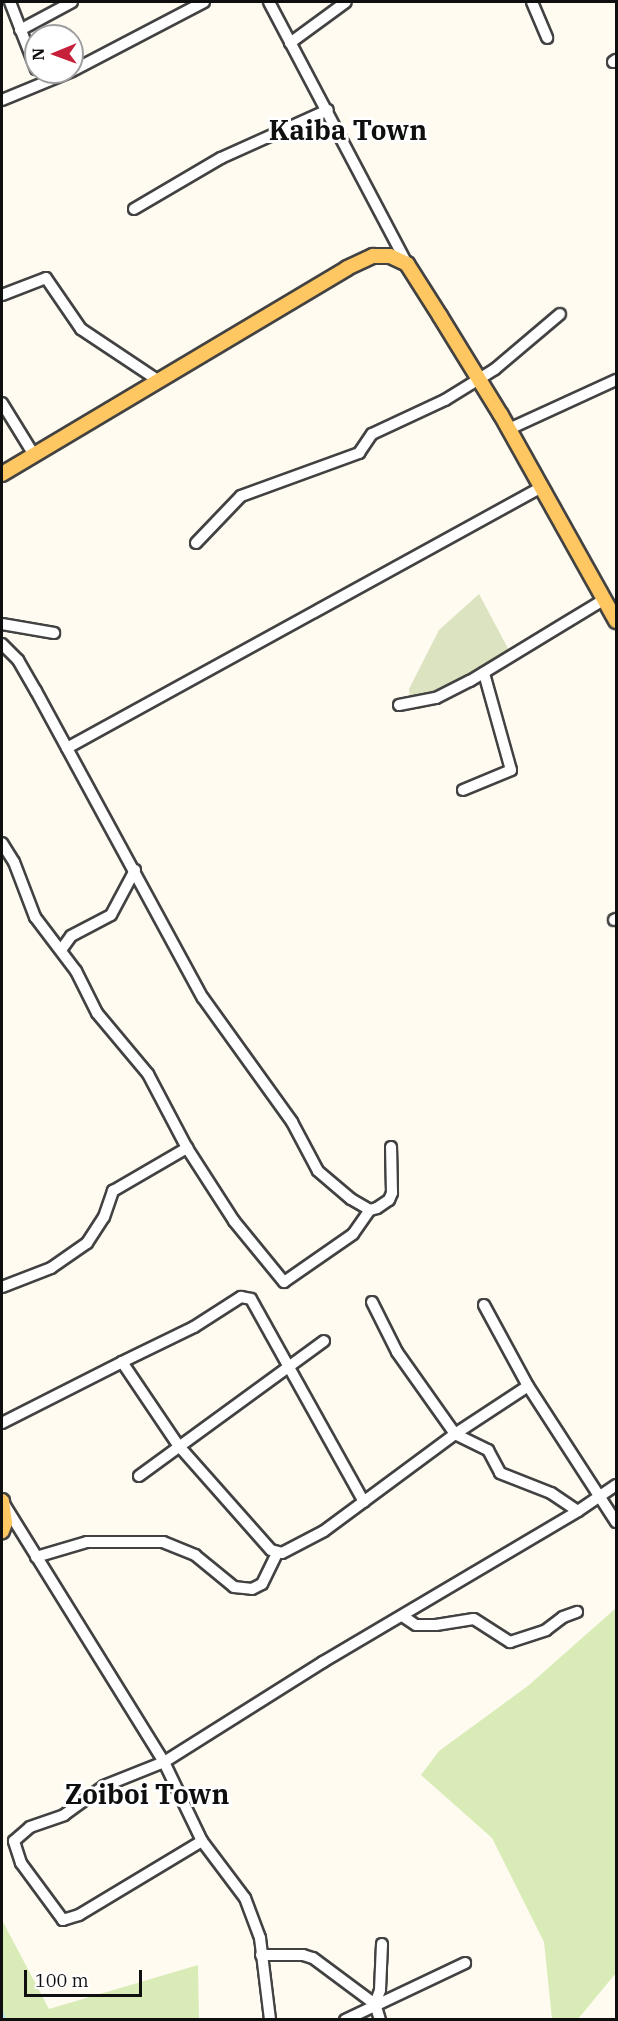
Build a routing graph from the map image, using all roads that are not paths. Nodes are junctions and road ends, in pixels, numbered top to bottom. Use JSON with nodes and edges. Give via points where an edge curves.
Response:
{"nodes":[{"id":1,"x":10,"y":2,"type":"edge"},
{"id":2,"x":72,"y":2,"type":"edge"},
{"id":3,"x":204,"y":2,"type":"edge"},
{"id":4,"x":269,"y":2,"type":"edge"},
{"id":5,"x":346,"y":2,"type":"edge"},
{"id":6,"x":532,"y":2,"type":"edge"},
{"id":7,"x":20,"y":30,"type":"junction"},
{"id":8,"x":548,"y":38,"type":"dead end"},
{"id":9,"x":24,"y":40,"type":"edge"},
{"id":10,"x":290,"y":43,"type":"junction"},
{"id":11,"x":84,"y":64,"type":"edge"},
{"id":12,"x":25,"y":84,"type":"edge"},
{"id":13,"x":2,"y":100,"type":"edge"},
{"id":14,"x":328,"y":110,"type":"junction"},
{"id":15,"x":134,"y":209,"type":"dead end"},
{"id":16,"x":407,"y":264,"type":"junction"},
{"id":17,"x":2,"y":294,"type":"edge"},
{"id":18,"x":560,"y":314,"type":"dead end"},
{"id":19,"x":478,"y":380,"type":"junction"},
{"id":20,"x":616,"y":380,"type":"edge"},
{"id":21,"x":159,"y":381,"type":"junction"},
{"id":22,"x":2,"y":403,"type":"edge"},
{"id":23,"x":509,"y":429,"type":"junction"},
{"id":24,"x":34,"y":455,"type":"junction"},
{"id":25,"x":2,"y":474,"type":"edge"},
{"id":26,"x":540,"y":488,"type":"junction"},
{"id":27,"x":196,"y":543,"type":"dead end"},
{"id":28,"x":603,"y":600,"type":"junction"},
{"id":29,"x":616,"y":621,"type":"edge"},
{"id":30,"x":2,"y":624,"type":"edge"},
{"id":31,"x":54,"y":633,"type":"dead end"},
{"id":32,"x":2,"y":644,"type":"edge"},
{"id":33,"x":484,"y":673,"type":"junction"},
{"id":34,"x":399,"y":705,"type":"dead end"},
{"id":35,"x":67,"y":748,"type":"junction"},
{"id":36,"x":463,"y":790,"type":"dead end"},
{"id":37,"x":2,"y":843,"type":"edge"},
{"id":38,"x":135,"y":870,"type":"junction"},
{"id":39,"x":62,"y":950,"type":"junction"},
{"id":40,"x":391,"y":1147,"type":"dead end"},
{"id":41,"x":187,"y":1148,"type":"junction"},
{"id":42,"x":370,"y":1210,"type":"junction"},
{"id":43,"x":2,"y":1287,"type":"edge"},
{"id":44,"x":372,"y":1302,"type":"dead end"},
{"id":45,"x":484,"y":1305,"type":"dead end"},
{"id":46,"x":324,"y":1341,"type":"dead end"},
{"id":47,"x":122,"y":1362,"type":"junction"},
{"id":48,"x":286,"y":1365,"type":"junction"},
{"id":49,"x":528,"y":1386,"type":"junction"},
{"id":50,"x":2,"y":1423,"type":"edge"},
{"id":51,"x":455,"y":1434,"type":"junction"},
{"id":52,"x":178,"y":1445,"type":"junction"},
{"id":53,"x":139,"y":1476,"type":"dead end"},
{"id":54,"x":616,"y":1485,"type":"edge"},
{"id":55,"x":599,"y":1497,"type":"junction"},
{"id":56,"x":2,"y":1502,"type":"edge"},
{"id":57,"x":364,"y":1502,"type":"junction"},
{"id":58,"x":578,"y":1511,"type":"junction"},
{"id":59,"x":616,"y":1522,"type":"edge"},
{"id":60,"x":2,"y":1531,"type":"edge"},
{"id":61,"x":277,"y":1553,"type":"junction"},
{"id":62,"x":36,"y":1557,"type":"junction"},
{"id":63,"x":577,"y":1612,"type":"dead end"},
{"id":64,"x":404,"y":1617,"type":"junction"},
{"id":65,"x":164,"y":1762,"type":"junction"},
{"id":66,"x":202,"y":1841,"type":"junction"},
{"id":67,"x":382,"y":1944,"type":"dead end"},
{"id":68,"x":261,"y":1955,"type":"junction"},
{"id":69,"x":465,"y":1963,"type":"dead end"},
{"id":70,"x":375,"y":2004,"type":"junction"},
{"id":71,"x":270,"y":2019,"type":"edge"},
{"id":72,"x":345,"y":2019,"type":"edge"},
{"id":73,"x":380,"y":2019,"type":"edge"}],
"edges":[{"from":1,"to":7,"type":"street"},
{"from":2,"to":7,"type":"street"},
{"from":3,"to":11,"type":"street"},
{"from":4,"to":10,"type":"street"},
{"from":5,"to":10,"type":"street"},
{"from":6,"to":8,"type":"street"},
{"from":7,"to":9,"type":"street"},
{"from":10,"to":14,"type":"street"},
{"from":12,"to":13,"type":"street"},
{"from":14,"to":15,"type":"street","via":[[220,158]]},
{"from":14,"to":16,"type":"street"},
{"from":16,"to":19,"type":"main road"},
{"from":16,"to":21,"type":"main road","via":[[390,256],[373,256],[276,308]]},
{"from":17,"to":21,"type":"street","via":[[46,278],[81,329]]},
{"from":18,"to":19,"type":"street","via":[[522,349]]},
{"from":19,"to":23,"type":"main road"},
{"from":19,"to":27,"type":"street","via":[[372,434],[359,453],[241,496]]},
{"from":20,"to":23,"type":"street"},
{"from":21,"to":24,"type":"main road"},
{"from":22,"to":24,"type":"street"},
{"from":23,"to":26,"type":"main road"},
{"from":24,"to":25,"type":"main road"},
{"from":26,"to":28,"type":"main road"},
{"from":26,"to":35,"type":"street"},
{"from":28,"to":29,"type":"main road"},
{"from":28,"to":33,"type":"street"},
{"from":30,"to":31,"type":"street"},
{"from":32,"to":35,"type":"street","via":[[18,660]]},
{"from":33,"to":34,"type":"street","via":[[436,698]]},
{"from":33,"to":36,"type":"street","via":[[511,771]]},
{"from":35,"to":38,"type":"street"},
{"from":37,"to":39,"type":"street","via":[[15,862],[35,917]]},
{"from":38,"to":39,"type":"street","via":[[111,915],[71,936]]},
{"from":38,"to":42,"type":"street","via":[[203,998],[292,1122],[318,1171]]},
{"from":39,"to":41,"type":"street","via":[[97,1013],[148,1074]]},
{"from":40,"to":42,"type":"street","via":[[394,1168],[389,1200]]},
{"from":41,"to":42,"type":"street","via":[[234,1221],[284,1282],[363,1226]]},
{"from":41,"to":43,"type":"street","via":[[113,1191],[104,1217],[87,1243],[51,1268]]},
{"from":44,"to":51,"type":"street","via":[[397,1352]]},
{"from":45,"to":49,"type":"street"},
{"from":46,"to":48,"type":"street"},
{"from":47,"to":48,"type":"street","via":[[246,1296]]},
{"from":47,"to":50,"type":"street"},
{"from":47,"to":52,"type":"street"},
{"from":48,"to":52,"type":"street"},
{"from":48,"to":57,"type":"street"},
{"from":49,"to":51,"type":"street"},
{"from":49,"to":55,"type":"street"},
{"from":51,"to":57,"type":"street"},
{"from":51,"to":58,"type":"street","via":[[488,1450],[500,1473],[551,1492]]},
{"from":52,"to":53,"type":"street"},
{"from":52,"to":61,"type":"street"},
{"from":54,"to":55,"type":"street"},
{"from":55,"to":58,"type":"street"},
{"from":55,"to":59,"type":"street"},
{"from":56,"to":60,"type":"main road"},
{"from":56,"to":62,"type":"street"},
{"from":57,"to":61,"type":"street","via":[[305,1544]]},
{"from":58,"to":64,"type":"street"},
{"from":61,"to":62,"type":"street","via":[[262,1584],[252,1589],[234,1587],[195,1555],[163,1542],[87,1542]]},
{"from":62,"to":65,"type":"street"},
{"from":63,"to":64,"type":"street","via":[[562,1617],[546,1630],[510,1642],[474,1619],[416,1625]]},
{"from":64,"to":65,"type":"street","via":[[323,1662]]},
{"from":65,"to":66,"type":"street"},
{"from":65,"to":66,"type":"street","via":[[104,1786],[64,1815],[17,1836],[15,1849],[21,1863],[63,1920],[79,1915]]},
{"from":66,"to":68,"type":"street","via":[[245,1898],[260,1938]]},
{"from":67,"to":70,"type":"street","via":[[380,1990]]},
{"from":68,"to":70,"type":"street","via":[[313,1958]]},
{"from":68,"to":71,"type":"street"},
{"from":69,"to":70,"type":"street"},
{"from":70,"to":72,"type":"street"},
{"from":70,"to":73,"type":"street"}]}
